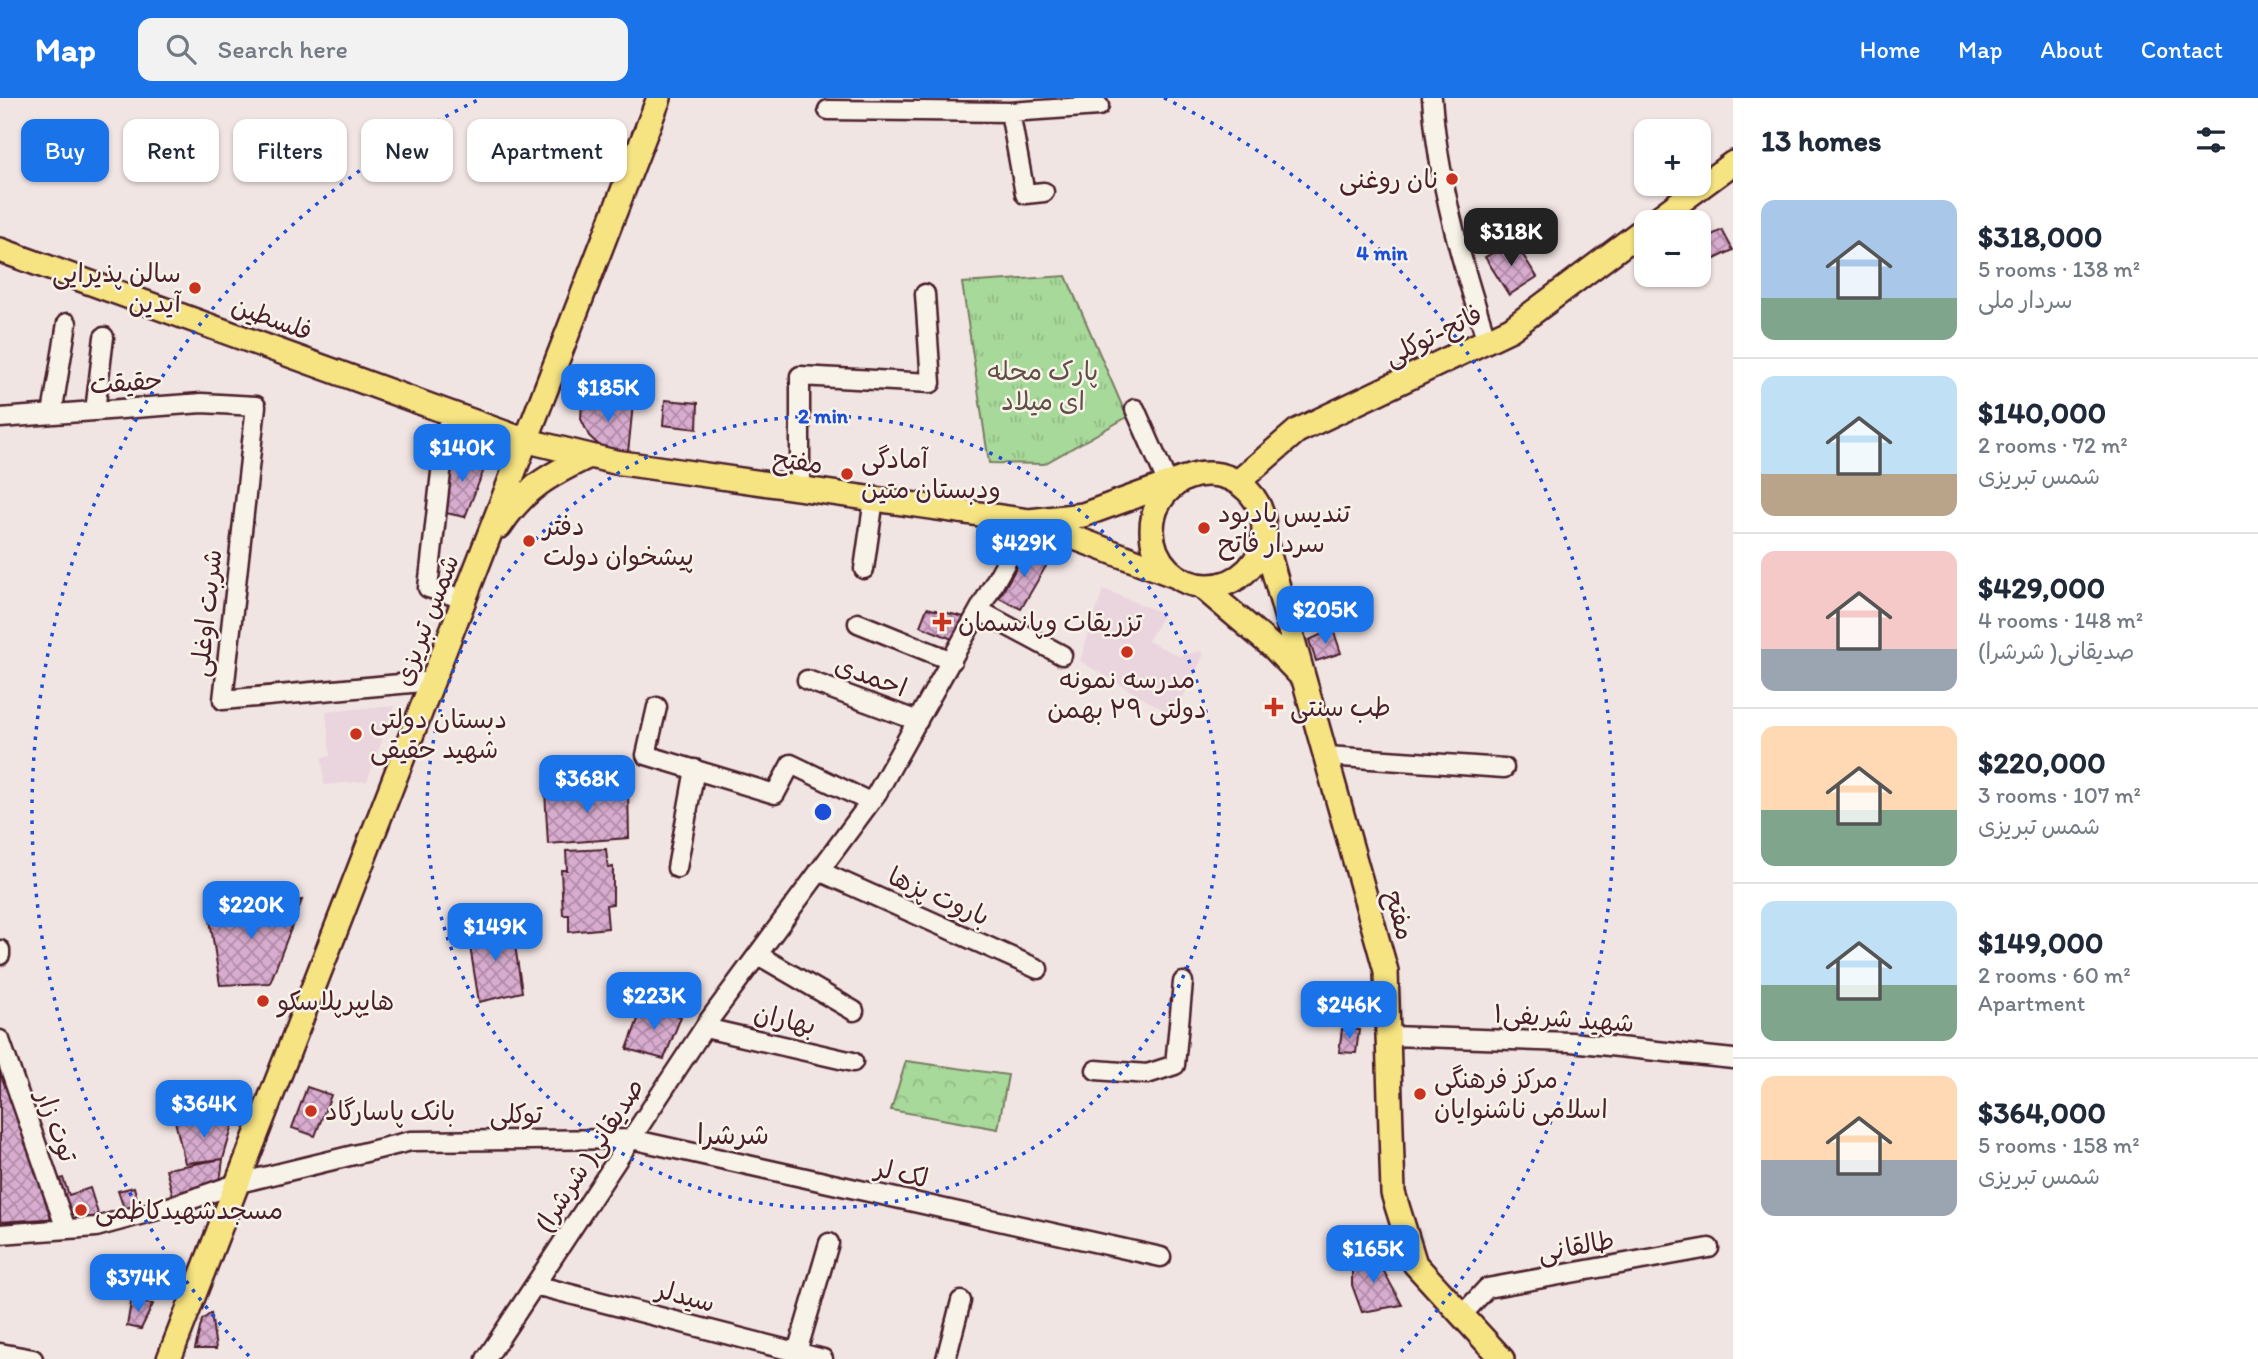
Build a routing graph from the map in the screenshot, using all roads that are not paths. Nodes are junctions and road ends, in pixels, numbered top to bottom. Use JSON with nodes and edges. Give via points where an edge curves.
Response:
{"nodes":[{"id":1,"x":659,"y":98,"type":"edge"},
{"id":2,"x":1432,"y":98,"type":"edge"},
{"id":3,"x":971,"y":105,"type":"edge"},
{"id":4,"x":1099,"y":106,"type":"dead end"},
{"id":5,"x":828,"y":110,"type":"dead end"},
{"id":6,"x":1010,"y":112,"type":"junction"},
{"id":7,"x":1733,"y":163,"type":"edge"},
{"id":8,"x":1044,"y":192,"type":"dead end"},
{"id":9,"x":1669,"y":210,"type":"edge"},
{"id":10,"x":1634,"y":237,"type":"edge"},
{"id":11,"x":0,"y":250,"type":"edge"},
{"id":12,"x":925,"y":294,"type":"dead end"},
{"id":13,"x":67,"y":323,"type":"dead end"},
{"id":14,"x":104,"y":337,"type":"dead end"},
{"id":15,"x":1486,"y":341,"type":"junction"},
{"id":16,"x":256,"y":406,"type":"joint"},
{"id":17,"x":1135,"y":409,"type":"dead end"},
{"id":18,"x":95,"y":411,"type":"junction"},
{"id":19,"x":52,"y":414,"type":"junction"},
{"id":20,"x":0,"y":418,"type":"edge"},
{"id":21,"x":446,"y":428,"type":"dead end"},
{"id":22,"x":524,"y":440,"type":"junction"},
{"id":23,"x":589,"y":456,"type":"junction"},
{"id":24,"x":1177,"y":482,"type":"junction"},
{"id":25,"x":1238,"y":482,"type":"junction"},
{"id":26,"x":800,"y":489,"type":"junction"},
{"id":27,"x":874,"y":499,"type":"junction"},
{"id":28,"x":1029,"y":521,"type":"junction"},
{"id":29,"x":1264,"y":537,"type":"junction"},
{"id":30,"x":479,"y":562,"type":"junction"},
{"id":31,"x":864,"y":569,"type":"dead end"},
{"id":32,"x":1174,"y":575,"type":"junction"},
{"id":33,"x":1201,"y":586,"type":"junction"},
{"id":34,"x":464,"y":599,"type":"junction"},
{"id":35,"x":980,"y":611,"type":"junction"},
{"id":36,"x":858,"y":623,"type":"dead end"},
{"id":37,"x":1062,"y":655,"type":"dead end"},
{"id":38,"x":952,"y":661,"type":"junction"},
{"id":39,"x":807,"y":680,"type":"dead end"},
{"id":40,"x":1305,"y":680,"type":"junction"},
{"id":41,"x":433,"y":681,"type":"junction"},
{"id":42,"x":657,"y":707,"type":"dead end"},
{"id":43,"x":918,"y":721,"type":"junction"},
{"id":44,"x":1326,"y":757,"type":"junction"},
{"id":45,"x":1504,"y":768,"type":"dead end"},
{"id":46,"x":695,"y":769,"type":"junction"},
{"id":47,"x":870,"y":802,"type":"junction"},
{"id":48,"x":677,"y":868,"type":"dead end"},
{"id":49,"x":819,"y":871,"type":"junction"},
{"id":50,"x":758,"y":955,"type":"junction"},
{"id":51,"x":1038,"y":969,"type":"dead end"},
{"id":52,"x":1183,"y":982,"type":"dead end"},
{"id":53,"x":854,"y":1011,"type":"dead end"},
{"id":54,"x":705,"y":1028,"type":"junction"},
{"id":55,"x":1390,"y":1036,"type":"junction"},
{"id":56,"x":0,"y":1041,"type":"edge"},
{"id":57,"x":1733,"y":1059,"type":"edge"},
{"id":58,"x":853,"y":1062,"type":"dead end"},
{"id":59,"x":1096,"y":1070,"type":"dead end"},
{"id":60,"x":631,"y":1139,"type":"junction"},
{"id":61,"x":239,"y":1183,"type":"junction"},
{"id":62,"x":66,"y":1229,"type":"junction"},
{"id":63,"x":0,"y":1234,"type":"edge"},
{"id":64,"x":829,"y":1243,"type":"dead end"},
{"id":65,"x":1709,"y":1248,"type":"dead end"},
{"id":66,"x":1161,"y":1257,"type":"dead end"},
{"id":67,"x":536,"y":1285,"type":"junction"},
{"id":68,"x":961,"y":1301,"type":"dead end"},
{"id":69,"x":1462,"y":1315,"type":"junction"},
{"id":70,"x":797,"y":1352,"type":"junction"},
{"id":71,"x":0,"y":1353,"type":"edge"},
{"id":72,"x":33,"y":1359,"type":"edge"},
{"id":73,"x":169,"y":1359,"type":"edge"},
{"id":74,"x":486,"y":1359,"type":"edge"},
{"id":75,"x":823,"y":1359,"type":"edge"},
{"id":76,"x":946,"y":1359,"type":"edge"},
{"id":77,"x":1502,"y":1359,"type":"edge"}],
"edges":[{"from":1,"to":22,"type":"main road","name":"شمس تبریزی"},
{"from":2,"to":15,"type":"street","via":[[1451,220]]},
{"from":3,"to":5,"type":"street"},
{"from":3,"to":6,"type":"street"},
{"from":4,"to":6,"type":"street"},
{"from":6,"to":8,"type":"street","via":[[1025,194]]},
{"from":7,"to":9,"type":"main road"},
{"from":10,"to":15,"type":"main road","name":"فاتح-توکلی","via":[[1511,329]]},
{"from":11,"to":22,"type":"main road","name":"فلسطین"},
{"from":12,"to":26,"type":"street","via":[[931,383],[800,376]]},
{"from":13,"to":19,"type":"street"},
{"from":14,"to":18,"type":"street"},
{"from":15,"to":25,"type":"main road","name":"فاتح-توکلی","via":[[1297,431]]},
{"from":16,"to":18,"type":"street","name":"حقیقت","via":[[202,403]]},
{"from":16,"to":41,"type":"street","name":"شربت اوغلی","via":[[223,700]]},
{"from":17,"to":24,"type":"street"},
{"from":18,"to":19,"type":"street","name":"حقیقت"},
{"from":19,"to":20,"type":"street","name":"حقیقت"},
{"from":21,"to":34,"type":"street","via":[[428,588]]},
{"from":22,"to":23,"type":"main road","name":"مفتح"},
{"from":22,"to":30,"type":"main road","name":"شمس تبریزی"},
{"from":23,"to":26,"type":"main road","name":"مفتح"},
{"from":23,"to":30,"type":"main road","via":[[547,475],[526,492]]},
{"from":24,"to":25,"type":"main road","via":[[1203,473]]},
{"from":24,"to":28,"type":"main road","name":"مفتح","via":[[1083,515]]},
{"from":24,"to":32,"type":"main road","via":[[1157,505],[1152,523],[1153,543]]},
{"from":25,"to":29,"type":"main road","via":[[1259,506]]},
{"from":26,"to":27,"type":"main road","name":"مفتح"},
{"from":27,"to":28,"type":"main road","name":"مفتح"},
{"from":27,"to":31,"type":"street"},
{"from":28,"to":32,"type":"main road"},
{"from":28,"to":35,"type":"street","name":"(شرشرا )صدیقانی"},
{"from":29,"to":33,"type":"main road","via":[[1254,561],[1235,579]]},
{"from":29,"to":40,"type":"main road"},
{"from":30,"to":34,"type":"main road","name":"شمس تبریزی"},
{"from":32,"to":33,"type":"main road"},
{"from":33,"to":40,"type":"main road","name":"مفتح"},
{"from":34,"to":41,"type":"main road","name":"شمس تبریزی"},
{"from":35,"to":37,"type":"street"},
{"from":35,"to":38,"type":"street","name":"(شرشرا )صدیقانی"},
{"from":36,"to":38,"type":"street"},
{"from":38,"to":43,"type":"street","name":"(شرشرا )صدیقانی"},
{"from":39,"to":43,"type":"street","name":"احمدی"},
{"from":40,"to":44,"type":"main road","name":"مفتح"},
{"from":41,"to":61,"type":"main road","name":"شمس تبریزی"},
{"from":42,"to":46,"type":"street","via":[[646,755]]},
{"from":43,"to":47,"type":"street","name":"(شرشرا )صدیقانی"},
{"from":44,"to":45,"type":"street"},
{"from":44,"to":55,"type":"main road","name":"مفتح","via":[[1386,971]]},
{"from":46,"to":47,"type":"street","via":[[775,794],[791,764]]},
{"from":46,"to":48,"type":"street"},
{"from":47,"to":49,"type":"street","name":"(شرشرا )صدیقانی"},
{"from":49,"to":50,"type":"street","name":"(شرشرا )صدیقانی"},
{"from":49,"to":51,"type":"street","name":"باروت پزها"},
{"from":50,"to":53,"type":"street"},
{"from":50,"to":54,"type":"street","name":"(شرشرا )صدیقانی"},
{"from":52,"to":59,"type":"street","via":[[1175,1065],[1147,1074]]},
{"from":54,"to":58,"type":"street","name":"بهاران"},
{"from":54,"to":60,"type":"street","name":"(شرشرا )صدیقانی"},
{"from":55,"to":57,"type":"street","name":"شهید شریفی۱","via":[[1571,1042]]},
{"from":55,"to":69,"type":"main road","name":"مفتح","via":[[1393,1194],[1415,1264]]},
{"from":56,"to":62,"type":"street","name":"توت زار"},
{"from":60,"to":61,"type":"street","name":"توکلی","via":[[411,1141]]},
{"from":60,"to":66,"type":"street","name":"لک لر"},
{"from":60,"to":67,"type":"street","name":"(شرشرا )صدیقانی"},
{"from":61,"to":62,"type":"street","name":"توکلی","via":[[157,1211],[96,1227]]},
{"from":61,"to":73,"type":"main road","name":"شمس تبریزی"},
{"from":62,"to":63,"type":"street","name":"توکلی"},
{"from":64,"to":70,"type":"street"},
{"from":65,"to":69,"type":"street","name":"طالقانی","via":[[1487,1289]]},
{"from":67,"to":70,"type":"street","name":"سیدلر"},
{"from":67,"to":74,"type":"street","name":"(شرشرا )صدیقانی"},
{"from":68,"to":76,"type":"street"},
{"from":69,"to":77,"type":"main road","name":"مفتح"},
{"from":70,"to":75,"type":"street","name":"سیدلر"},
{"from":71,"to":72,"type":"street"}]}
